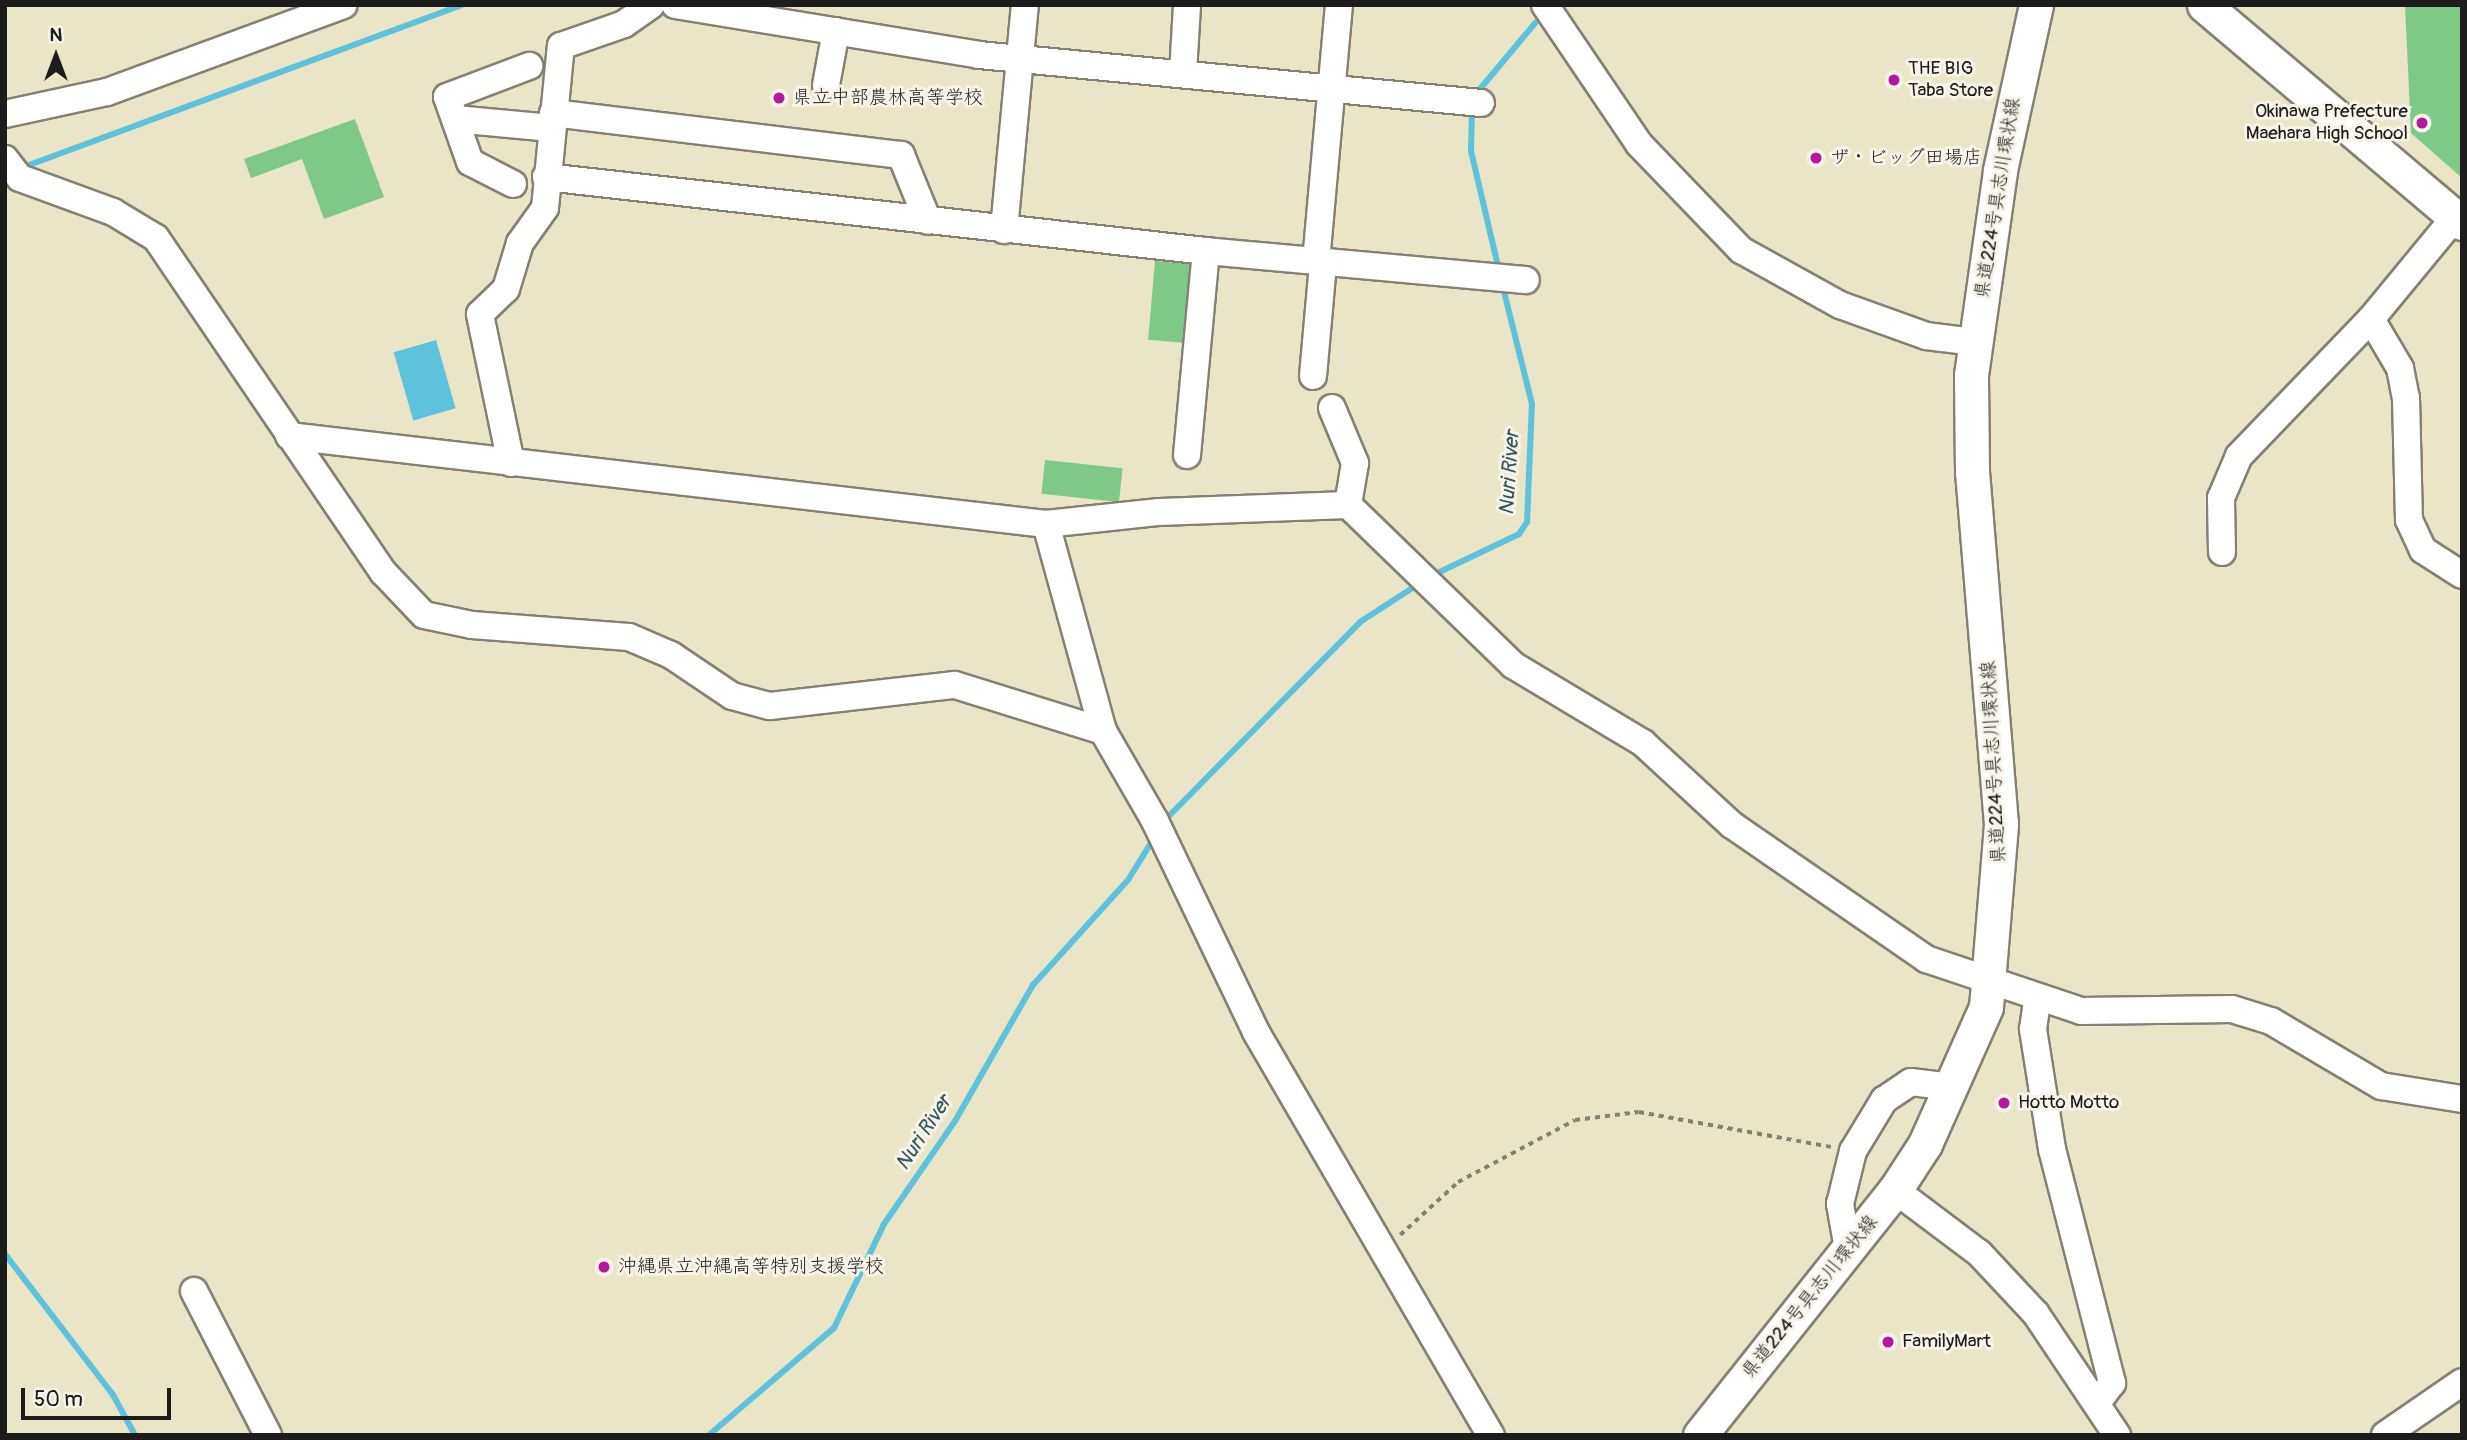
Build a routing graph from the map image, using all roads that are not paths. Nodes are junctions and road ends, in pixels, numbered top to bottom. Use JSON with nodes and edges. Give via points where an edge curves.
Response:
{"nodes":[{"id":1,"x":343,"y":5,"type":"edge"},
{"id":2,"x":651,"y":5,"type":"edge"},
{"id":3,"x":675,"y":5,"type":"edge"},
{"id":4,"x":1025,"y":5,"type":"edge"},
{"id":5,"x":1187,"y":5,"type":"edge"},
{"id":6,"x":1545,"y":5,"type":"edge"},
{"id":7,"x":2036,"y":5,"type":"edge"},
{"id":8,"x":2204,"y":5,"type":"edge"},
{"id":9,"x":1334,"y":6,"type":"edge"},
{"id":10,"x":836,"y":31,"type":"junction"},
{"id":11,"x":1022,"y":56,"type":"junction"},
{"id":12,"x":528,"y":66,"type":"dead end"},
{"id":13,"x":1183,"y":73,"type":"junction"},
{"id":14,"x":826,"y":85,"type":"dead end"},
{"id":15,"x":1332,"y":88,"type":"junction"},
{"id":16,"x":1481,"y":103,"type":"dead end"},
{"id":17,"x":5,"y":114,"type":"edge"},
{"id":18,"x":454,"y":119,"type":"junction"},
{"id":19,"x":552,"y":120,"type":"junction"},
{"id":20,"x":5,"y":159,"type":"edge"},
{"id":21,"x":546,"y":177,"type":"junction"},
{"id":22,"x":513,"y":184,"type":"dead end"},
{"id":23,"x":2458,"y":220,"type":"edge"},
{"id":24,"x":928,"y":221,"type":"junction"},
{"id":25,"x":1004,"y":230,"type":"junction"},
{"id":26,"x":1206,"y":251,"type":"junction"},
{"id":27,"x":1319,"y":262,"type":"junction"},
{"id":28,"x":1525,"y":279,"type":"dead end"},
{"id":29,"x":2371,"y":319,"type":"junction"},
{"id":30,"x":1974,"y":342,"type":"junction"},
{"id":31,"x":1313,"y":376,"type":"dead end"},
{"id":32,"x":1332,"y":408,"type":"dead end"},
{"id":33,"x":289,"y":436,"type":"junction"},
{"id":34,"x":1186,"y":455,"type":"dead end"},
{"id":35,"x":511,"y":463,"type":"junction"},
{"id":36,"x":1348,"y":505,"type":"junction"},
{"id":37,"x":1046,"y":524,"type":"junction"},
{"id":38,"x":2222,"y":552,"type":"dead end"},
{"id":39,"x":2462,"y":575,"type":"edge"},
{"id":40,"x":1104,"y":731,"type":"junction"},
{"id":41,"x":1991,"y":981,"type":"junction"},
{"id":42,"x":2037,"y":1001,"type":"junction"},
{"id":43,"x":1952,"y":1087,"type":"junction"},
{"id":44,"x":2462,"y":1099,"type":"edge"},
{"id":45,"x":1895,"y":1191,"type":"junction"},
{"id":46,"x":1848,"y":1249,"type":"junction"},
{"id":47,"x":194,"y":1291,"type":"dead end"},
{"id":48,"x":2462,"y":1382,"type":"edge"},
{"id":49,"x":2097,"y":1403,"type":"junction"},
{"id":50,"x":268,"y":1435,"type":"edge"},
{"id":51,"x":1491,"y":1435,"type":"edge"},
{"id":52,"x":1700,"y":1435,"type":"edge"},
{"id":53,"x":2117,"y":1435,"type":"edge"},
{"id":54,"x":2385,"y":1435,"type":"edge"}],
"edges":[{"from":1,"to":17,"type":"street","via":[[107,92]]},
{"from":2,"to":19,"type":"street","via":[[624,24],[561,47]]},
{"from":3,"to":10,"type":"street"},
{"from":4,"to":11,"type":"street"},
{"from":5,"to":13,"type":"street"},
{"from":6,"to":30,"type":"street","via":[[1639,144],[1741,250],[1840,305],[1926,336]]},
{"from":7,"to":30,"type":"main road","name":"県道224号具志川環状線","via":[[2012,103]]},
{"from":8,"to":23,"type":"main road"},
{"from":9,"to":15,"type":"street"},
{"from":10,"to":11,"type":"street"},
{"from":10,"to":14,"type":"street"},
{"from":11,"to":13,"type":"street"},
{"from":11,"to":25,"type":"street"},
{"from":12,"to":18,"type":"street","via":[[447,97]]},
{"from":13,"to":15,"type":"street"},
{"from":15,"to":16,"type":"street"},
{"from":15,"to":27,"type":"street"},
{"from":18,"to":19,"type":"street"},
{"from":18,"to":22,"type":"street","via":[[470,162]]},
{"from":19,"to":21,"type":"street"},
{"from":19,"to":24,"type":"street","via":[[901,155]]},
{"from":20,"to":33,"type":"street","via":[[20,178],[113,212],[156,238]]},
{"from":21,"to":24,"type":"street"},
{"from":21,"to":35,"type":"street","via":[[545,208],[520,243],[518,265],[506,289],[480,314]]},
{"from":23,"to":29,"type":"street"},
{"from":24,"to":25,"type":"street"},
{"from":25,"to":26,"type":"street"},
{"from":26,"to":27,"type":"street"},
{"from":26,"to":34,"type":"street"},
{"from":27,"to":28,"type":"street"},
{"from":27,"to":31,"type":"street"},
{"from":29,"to":38,"type":"street","via":[[2239,456],[2221,498]]},
{"from":29,"to":39,"type":"street","via":[[2400,368],[2406,398],[2409,520],[2423,550]]},
{"from":30,"to":41,"type":"main road","name":"県道224号具志川環状線","via":[[1972,472],[2001,824]]},
{"from":32,"to":36,"type":"street","via":[[1354,463]]},
{"from":33,"to":35,"type":"street"},
{"from":33,"to":40,"type":"street","via":[[383,572],[424,615],[472,625],[629,637],[671,654],[732,696],[770,706],[955,685]]},
{"from":35,"to":37,"type":"street"},
{"from":36,"to":37,"type":"street"},
{"from":36,"to":41,"type":"street","via":[[1513,665],[1643,743],[1732,825],[1926,959]]},
{"from":37,"to":40,"type":"street"},
{"from":40,"to":51,"type":"street","via":[[1155,821],[1256,1032]]},
{"from":41,"to":42,"type":"street"},
{"from":41,"to":43,"type":"main road","name":"県道224号具志川環状線"},
{"from":42,"to":44,"type":"street","via":[[2081,1011],[2232,1009],[2271,1021],[2381,1086]]},
{"from":42,"to":49,"type":"street","via":[[2033,1030],[2052,1149],[2112,1383]]},
{"from":43,"to":45,"type":"main road","name":"県道224号具志川環状線"},
{"from":43,"to":46,"type":"street","via":[[1911,1083],[1884,1100],[1853,1151],[1840,1204]]},
{"from":45,"to":46,"type":"main road","name":"県道224号具志川環状線"},
{"from":45,"to":49,"type":"street","via":[[1979,1253],[2036,1314]]},
{"from":46,"to":52,"type":"main road","name":"県道224号具志川環状線"},
{"from":47,"to":50,"type":"street"},
{"from":48,"to":54,"type":"street"},
{"from":49,"to":53,"type":"street"}]}
